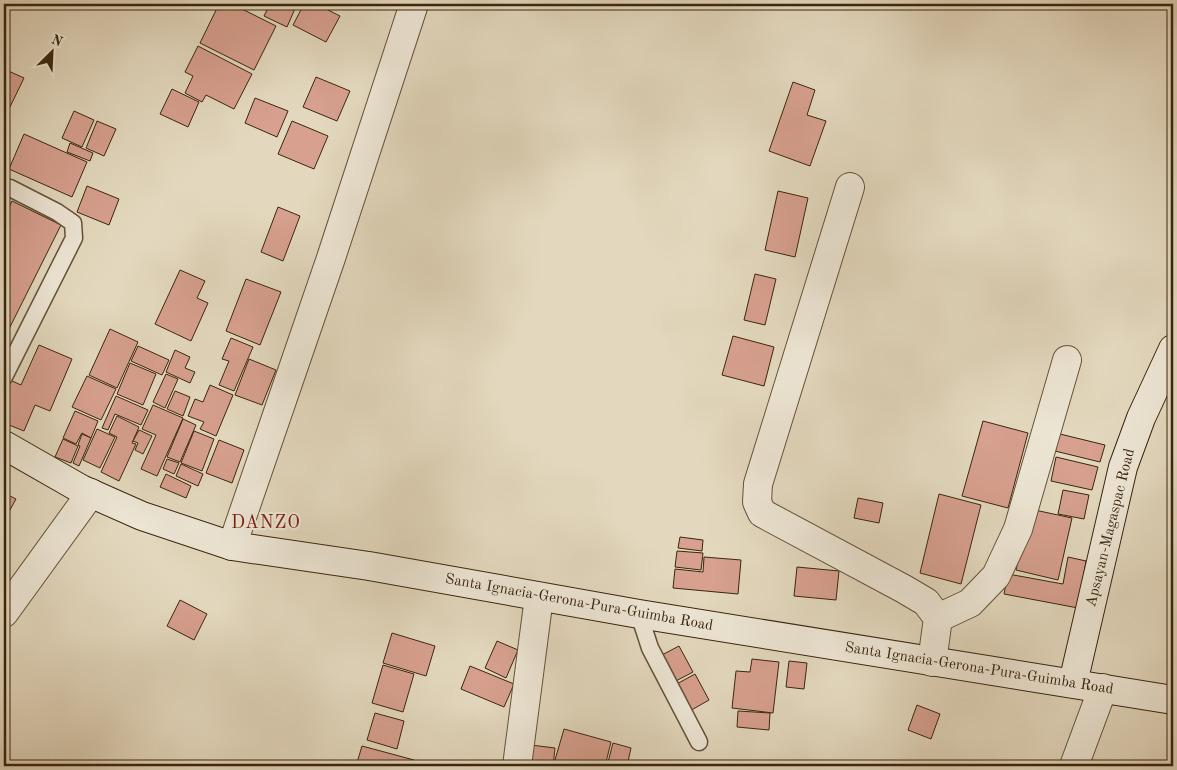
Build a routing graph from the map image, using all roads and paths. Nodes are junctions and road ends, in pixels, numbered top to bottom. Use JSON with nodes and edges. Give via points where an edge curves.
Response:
{"nodes":[{"id":1,"x":414,"y":4,"type":"edge"},
{"id":2,"x":850,"y":187,"type":"dead end"},
{"id":3,"x":4,"y":189,"type":"edge"},
{"id":4,"x":1173,"y":349,"type":"edge"},
{"id":5,"x":1067,"y":360,"type":"dead end"},
{"id":6,"x":4,"y":377,"type":"edge"},
{"id":7,"x":4,"y":445,"type":"edge"},
{"id":8,"x":91,"y":493,"type":"junction"},
{"id":9,"x":232,"y":546,"type":"junction"},
{"id":10,"x":539,"y":597,"type":"junction"},
{"id":11,"x":4,"y":613,"type":"edge"},
{"id":12,"x":639,"y":614,"type":"junction"},
{"id":13,"x":938,"y":618,"type":"junction"},
{"id":14,"x":932,"y":662,"type":"junction"},
{"id":15,"x":1072,"y":683,"type":"junction"},
{"id":16,"x":1103,"y":688,"type":"junction"},
{"id":17,"x":1173,"y":700,"type":"edge"},
{"id":18,"x":699,"y":742,"type":"dead end"},
{"id":19,"x":517,"y":766,"type":"edge"},
{"id":20,"x":1074,"y":766,"type":"edge"}],
"edges":[{"from":1,"to":9,"type":"street"},
{"from":2,"to":13,"type":"street","via":[[758,484],[757,502],[762,513],[926,602]]},
{"from":3,"to":6,"type":"lane","via":[[10,188],[73,223],[74,238]]},
{"from":4,"to":15,"type":"street","name":"Apsayan-Magaspac Road","via":[[1141,418],[1123,467]]},
{"from":5,"to":13,"type":"street","via":[[1018,529],[996,576],[970,603]]},
{"from":7,"to":8,"type":"street","name":"Santa Ignacia-Gerona-Pura-Guimba Road"},
{"from":8,"to":9,"type":"street","name":"Santa Ignacia-Gerona-Pura-Guimba Road","via":[[142,516]]},
{"from":8,"to":11,"type":"street"},
{"from":9,"to":10,"type":"street","name":"Santa Ignacia-Gerona-Pura-Guimba Road","via":[[369,566]]},
{"from":10,"to":12,"type":"street","name":"Santa Ignacia-Gerona-Pura-Guimba Road"},
{"from":10,"to":19,"type":"street"},
{"from":12,"to":14,"type":"street","name":"Santa Ignacia-Gerona-Pura-Guimba Road"},
{"from":12,"to":18,"type":"lane","via":[[650,648]]},
{"from":13,"to":14,"type":"street"},
{"from":14,"to":15,"type":"street","name":"Santa Ignacia-Gerona-Pura-Guimba Road"},
{"from":15,"to":16,"type":"street","name":"Santa Ignacia-Gerona-Pura-Guimba Road"},
{"from":16,"to":17,"type":"street","name":"Santa Ignacia-Gerona-Pura-Guimba Road"},
{"from":16,"to":20,"type":"street"}]}
